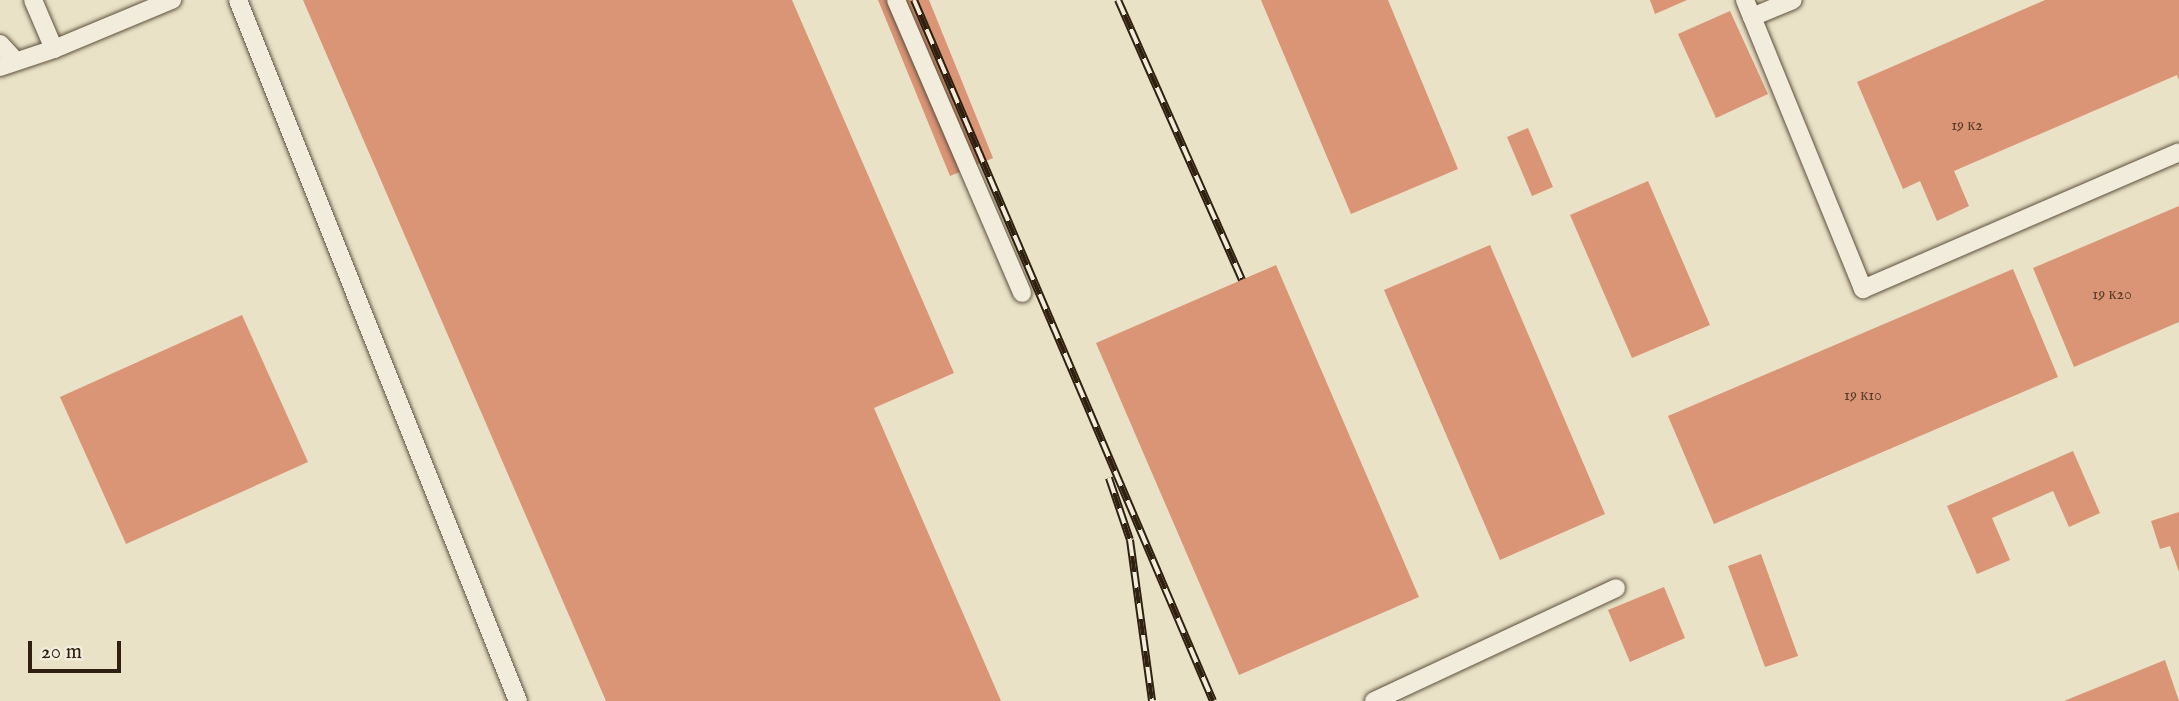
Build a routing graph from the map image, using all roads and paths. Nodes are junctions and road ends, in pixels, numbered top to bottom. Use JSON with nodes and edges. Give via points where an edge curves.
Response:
{"nodes":[{"id":1,"x":33,"y":0,"type":"edge"},
{"id":2,"x":172,"y":0,"type":"edge"},
{"id":3,"x":237,"y":0,"type":"edge"},
{"id":4,"x":895,"y":0,"type":"edge"},
{"id":5,"x":1745,"y":0,"type":"edge"},
{"id":6,"x":1793,"y":0,"type":"edge"},
{"id":7,"x":1752,"y":17,"type":"junction"},
{"id":8,"x":0,"y":44,"type":"edge"},
{"id":9,"x":54,"y":49,"type":"junction"},
{"id":10,"x":8,"y":64,"type":"edge"},
{"id":11,"x":2179,"y":152,"type":"edge"},
{"id":12,"x":1022,"y":293,"type":"dead end"},
{"id":13,"x":1616,"y":588,"type":"dead end"},
{"id":14,"x":518,"y":701,"type":"edge"},
{"id":15,"x":1374,"y":701,"type":"edge"}],
"edges":[{"from":1,"to":9,"type":"lane"},
{"from":2,"to":9,"type":"lane"},
{"from":3,"to":14,"type":"lane"},
{"from":4,"to":12,"type":"lane"},
{"from":5,"to":7,"type":"lane"},
{"from":6,"to":7,"type":"lane"},
{"from":7,"to":11,"type":"lane","via":[[1863,289]]},
{"from":8,"to":10,"type":"lane"},
{"from":9,"to":10,"type":"lane"},
{"from":13,"to":15,"type":"lane"}]}
